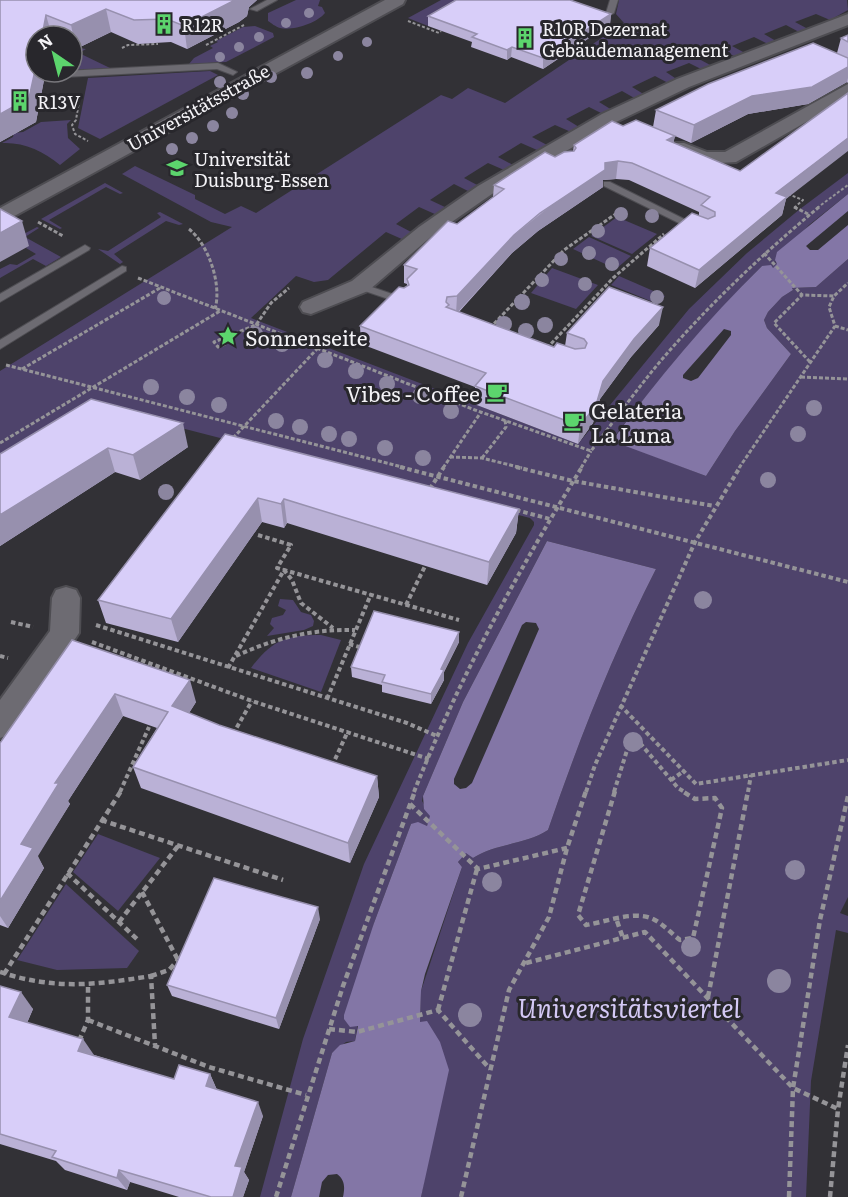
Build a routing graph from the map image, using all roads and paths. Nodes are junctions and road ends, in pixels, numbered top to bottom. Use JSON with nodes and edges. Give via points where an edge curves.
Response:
{"nodes":[{"id":1,"x":273,"y":0,"type":"edge"},
{"id":2,"x":397,"y":0,"type":"edge"},
{"id":3,"x":614,"y":0,"type":"edge"},
{"id":4,"x":255,"y":9,"type":"dead end"},
{"id":5,"x":610,"y":13,"type":"edge"},
{"id":6,"x":402,"y":18,"type":"dead end"},
{"id":7,"x":848,"y":19,"type":"edge"},
{"id":8,"x":441,"y":31,"type":"edge"},
{"id":9,"x":789,"y":42,"type":"junction"},
{"id":10,"x":158,"y":44,"type":"edge"},
{"id":11,"x":118,"y":50,"type":"edge"},
{"id":12,"x":807,"y":50,"type":"edge"},
{"id":13,"x":84,"y":73,"type":"edge"},
{"id":14,"x":241,"y":75,"type":"junction"},
{"id":15,"x":81,"y":88,"type":"dead end"},
{"id":16,"x":848,"y":90,"type":"edge"},
{"id":17,"x":609,"y":118,"type":"junction"},
{"id":18,"x":633,"y":128,"type":"edge"},
{"id":19,"x":663,"y":141,"type":"edge"},
{"id":20,"x":95,"y":145,"type":"dead end"},
{"id":21,"x":607,"y":184,"type":"edge"},
{"id":22,"x":848,"y":185,"type":"edge"},
{"id":23,"x":781,"y":191,"type":"edge"},
{"id":24,"x":636,"y":199,"type":"junction"},
{"id":25,"x":808,"y":214,"type":"junction"},
{"id":26,"x":0,"y":216,"type":"edge"},
{"id":27,"x":680,"y":220,"type":"junction"},
{"id":28,"x":189,"y":229,"type":"dead end"},
{"id":29,"x":705,"y":232,"type":"edge"},
{"id":30,"x":85,"y":248,"type":"dead end"},
{"id":31,"x":764,"y":253,"type":"junction"},
{"id":32,"x":122,"y":269,"type":"dead end"},
{"id":33,"x":148,"y":283,"type":"dead end"},
{"id":34,"x":848,"y":283,"type":"edge"},
{"id":35,"x":360,"y":286,"type":"junction"},
{"id":36,"x":160,"y":287,"type":"junction"},
{"id":37,"x":802,"y":295,"type":"junction"},
{"id":38,"x":834,"y":296,"type":"junction"},
{"id":39,"x":0,"y":299,"type":"edge"},
{"id":40,"x":403,"y":301,"type":"edge"},
{"id":41,"x":311,"y":307,"type":"dead end"},
{"id":42,"x":218,"y":310,"type":"junction"},
{"id":43,"x":256,"y":325,"type":"junction"},
{"id":44,"x":836,"y":326,"type":"junction"},
{"id":45,"x":487,"y":330,"type":"edge"},
{"id":46,"x":848,"y":330,"type":"edge"},
{"id":47,"x":327,"y":339,"type":"dead end"},
{"id":48,"x":225,"y":344,"type":"dead end"},
{"id":49,"x":0,"y":345,"type":"edge"},
{"id":50,"x":345,"y":346,"type":"dead end"},
{"id":51,"x":317,"y":349,"type":"junction"},
{"id":52,"x":544,"y":351,"type":"edge"},
{"id":53,"x":810,"y":362,"type":"junction"},
{"id":54,"x":0,"y":363,"type":"edge"},
{"id":55,"x":22,"y":369,"type":"junction"},
{"id":56,"x":801,"y":377,"type":"junction"},
{"id":57,"x":848,"y":379,"type":"edge"},
{"id":58,"x":92,"y":388,"type":"junction"},
{"id":59,"x":481,"y":412,"type":"junction"},
{"id":60,"x":505,"y":419,"type":"junction"},
{"id":61,"x":245,"y":426,"type":"junction"},
{"id":62,"x":231,"y":441,"type":"edge"},
{"id":63,"x":0,"y":443,"type":"edge"},
{"id":64,"x":591,"y":451,"type":"junction"},
{"id":65,"x":450,"y":457,"type":"junction"},
{"id":66,"x":482,"y":458,"type":"junction"},
{"id":67,"x":437,"y":477,"type":"junction"},
{"id":68,"x":573,"y":481,"type":"junction"},
{"id":69,"x":441,"y":490,"type":"edge"},
{"id":70,"x":557,"y":507,"type":"junction"},
{"id":71,"x":714,"y":507,"type":"junction"},
{"id":72,"x":514,"y":509,"type":"edge"},
{"id":73,"x":550,"y":519,"type":"junction"},
{"id":74,"x":258,"y":535,"type":"edge"},
{"id":75,"x":695,"y":542,"type":"junction"},
{"id":76,"x":429,"y":559,"type":"edge"},
{"id":77,"x":284,"y":570,"type":"junction"},
{"id":78,"x":848,"y":582,"type":"edge"},
{"id":79,"x":371,"y":594,"type":"junction"},
{"id":80,"x":66,"y":598,"type":"dead end"},
{"id":81,"x":406,"y":605,"type":"junction"},
{"id":82,"x":459,"y":620,"type":"dead end"},
{"id":83,"x":11,"y":622,"type":"dead end"},
{"id":84,"x":95,"y":625,"type":"dead end"},
{"id":85,"x":333,"y":628,"type":"junction"},
{"id":86,"x":355,"y":630,"type":"junction"},
{"id":87,"x":64,"y":633,"type":"junction"},
{"id":88,"x":349,"y":644,"type":"junction"},
{"id":89,"x":363,"y":648,"type":"edge"},
{"id":90,"x":235,"y":656,"type":"junction"},
{"id":91,"x":228,"y":668,"type":"junction"},
{"id":92,"x":327,"y":699,"type":"junction"},
{"id":93,"x":252,"y":701,"type":"junction"},
{"id":94,"x":620,"y":705,"type":"junction"},
{"id":95,"x":0,"y":725,"type":"edge"},
{"id":96,"x":149,"y":726,"type":"edge"},
{"id":97,"x":348,"y":731,"type":"junction"},
{"id":98,"x":437,"y":736,"type":"junction"},
{"id":99,"x":230,"y":738,"type":"edge"},
{"id":100,"x":429,"y":759,"type":"junction"},
{"id":101,"x":848,"y":760,"type":"edge"},
{"id":102,"x":330,"y":770,"type":"edge"},
{"id":103,"x":684,"y":771,"type":"junction"},
{"id":104,"x":751,"y":775,"type":"junction"},
{"id":105,"x":671,"y":780,"type":"junction"},
{"id":106,"x":848,"y":796,"type":"edge"},
{"id":107,"x":410,"y":804,"type":"junction"},
{"id":108,"x":101,"y":820,"type":"junction"},
{"id":109,"x":178,"y":846,"type":"junction"},
{"id":110,"x":567,"y":848,"type":"junction"},
{"id":111,"x":478,"y":869,"type":"junction"},
{"id":112,"x":67,"y":873,"type":"junction"},
{"id":113,"x":283,"y":880,"type":"dead end"},
{"id":114,"x":142,"y":892,"type":"junction"},
{"id":115,"x":617,"y":921,"type":"junction"},
{"id":116,"x":119,"y":922,"type":"junction"},
{"id":117,"x":623,"y":938,"type":"junction"},
{"id":118,"x":138,"y":939,"type":"dead end"},
{"id":119,"x":184,"y":953,"type":"edge"},
{"id":120,"x":178,"y":960,"type":"junction"},
{"id":121,"x":525,"y":963,"type":"junction"},
{"id":122,"x":2,"y":973,"type":"edge"},
{"id":123,"x":151,"y":976,"type":"junction"},
{"id":124,"x":88,"y":987,"type":"junction"},
{"id":125,"x":708,"y":997,"type":"junction"},
{"id":126,"x":438,"y":1010,"type":"junction"},
{"id":127,"x":88,"y":1020,"type":"junction"},
{"id":128,"x":329,"y":1029,"type":"junction"},
{"id":129,"x":155,"y":1045,"type":"junction"},
{"id":130,"x":848,"y":1045,"type":"edge"},
{"id":131,"x":75,"y":1050,"type":"edge"},
{"id":132,"x":209,"y":1067,"type":"junction"},
{"id":133,"x":490,"y":1070,"type":"junction"},
{"id":134,"x":206,"y":1076,"type":"edge"},
{"id":135,"x":793,"y":1088,"type":"junction"},
{"id":136,"x":306,"y":1095,"type":"junction"},
{"id":137,"x":838,"y":1108,"type":"junction"},
{"id":138,"x":276,"y":1197,"type":"edge"},
{"id":139,"x":461,"y":1197,"type":"edge"},
{"id":140,"x":789,"y":1197,"type":"edge"},
{"id":141,"x":830,"y":1197,"type":"edge"}],
"edges":[{"from":1,"to":4,"type":"lane"},
{"from":2,"to":14,"type":"street","name":"Universitätsstraße"},
{"from":3,"to":5,"type":"lane"},
{"from":6,"to":8,"type":"path"},
{"from":7,"to":9,"type":"street"},
{"from":9,"to":12,"type":"street"},
{"from":9,"to":17,"type":"street","via":[[683,83]]},
{"from":10,"to":11,"type":"path","via":[[128,45]]},
{"from":13,"to":14,"type":"lane","via":[[218,66]]},
{"from":14,"to":26,"type":"street","name":"Universitätsstraße"},
{"from":15,"to":20,"type":"path","via":[[73,128],[75,134]]},
{"from":16,"to":19,"type":"street","via":[[729,158],[704,158]]},
{"from":17,"to":18,"type":"street"},
{"from":17,"to":35,"type":"street","via":[[548,157],[485,190],[426,231]]},
{"from":21,"to":24,"type":"lane"},
{"from":22,"to":25,"type":"path"},
{"from":23,"to":25,"type":"path","via":[[803,200],[793,208]]},
{"from":24,"to":27,"type":"lane"},
{"from":24,"to":45,"type":"path","via":[[564,249]]},
{"from":25,"to":31,"type":"path"},
{"from":27,"to":29,"type":"lane"},
{"from":27,"to":52,"type":"path","via":[[613,278]]},
{"from":28,"to":42,"type":"path","via":[[198,235],[209,256]]},
{"from":30,"to":39,"type":"lane"},
{"from":31,"to":37,"type":"path"},
{"from":31,"to":64,"type":"path","via":[[667,354]]},
{"from":32,"to":49,"type":"lane"},
{"from":33,"to":36,"type":"path"},
{"from":34,"to":38,"type":"path"},
{"from":35,"to":40,"type":"lane"},
{"from":35,"to":41,"type":"street"},
{"from":36,"to":42,"type":"path"},
{"from":36,"to":55,"type":"path"},
{"from":37,"to":38,"type":"path"},
{"from":37,"to":53,"type":"path","via":[[774,322]]},
{"from":38,"to":44,"type":"path","via":[[829,307]]},
{"from":42,"to":43,"type":"path"},
{"from":42,"to":58,"type":"path"},
{"from":43,"to":48,"type":"path","via":[[213,342],[218,347]]},
{"from":43,"to":51,"type":"path"},
{"from":44,"to":46,"type":"path"},
{"from":44,"to":53,"type":"path"},
{"from":47,"to":50,"type":"path"},
{"from":51,"to":59,"type":"path"},
{"from":51,"to":61,"type":"path"},
{"from":53,"to":56,"type":"path"},
{"from":54,"to":55,"type":"path"},
{"from":55,"to":58,"type":"path"},
{"from":56,"to":57,"type":"path"},
{"from":56,"to":71,"type":"path"},
{"from":58,"to":61,"type":"path"},
{"from":58,"to":63,"type":"path"},
{"from":59,"to":60,"type":"path"},
{"from":59,"to":65,"type":"path"},
{"from":60,"to":64,"type":"path"},
{"from":60,"to":66,"type":"path","via":[[506,427]]},
{"from":61,"to":62,"type":"path"},
{"from":61,"to":67,"type":"path"},
{"from":64,"to":68,"type":"path"},
{"from":65,"to":66,"type":"path"},
{"from":65,"to":67,"type":"path"},
{"from":66,"to":68,"type":"path"},
{"from":67,"to":69,"type":"path","via":[[431,487]]},
{"from":67,"to":70,"type":"path"},
{"from":68,"to":70,"type":"path"},
{"from":68,"to":71,"type":"path"},
{"from":70,"to":73,"type":"path"},
{"from":70,"to":75,"type":"path"},
{"from":71,"to":75,"type":"path"},
{"from":72,"to":73,"type":"path"},
{"from":73,"to":98,"type":"path","via":[[486,633]]},
{"from":74,"to":77,"type":"path","via":[[291,545],[277,567]]},
{"from":75,"to":78,"type":"path"},
{"from":75,"to":94,"type":"path"},
{"from":76,"to":81,"type":"path"},
{"from":77,"to":79,"type":"path"},
{"from":77,"to":85,"type":"path","via":[[302,603]]},
{"from":77,"to":90,"type":"path"},
{"from":79,"to":81,"type":"path"},
{"from":79,"to":86,"type":"path"},
{"from":80,"to":87,"type":"street"},
{"from":81,"to":82,"type":"path"},
{"from":83,"to":87,"type":"path"},
{"from":84,"to":91,"type":"path"},
{"from":85,"to":86,"type":"path"},
{"from":85,"to":90,"type":"path","via":[[280,637]]},
{"from":86,"to":88,"type":"path"},
{"from":87,"to":93,"type":"path"},
{"from":87,"to":95,"type":"street"},
{"from":88,"to":89,"type":"path"},
{"from":88,"to":92,"type":"path"},
{"from":90,"to":91,"type":"path"},
{"from":91,"to":92,"type":"path"},
{"from":92,"to":98,"type":"path"},
{"from":93,"to":97,"type":"path"},
{"from":93,"to":99,"type":"path"},
{"from":94,"to":103,"type":"path"},
{"from":94,"to":110,"type":"path"},
{"from":96,"to":108,"type":"path","via":[[126,783]]},
{"from":97,"to":100,"type":"path"},
{"from":97,"to":102,"type":"path"},
{"from":98,"to":100,"type":"path"},
{"from":100,"to":107,"type":"path"},
{"from":101,"to":104,"type":"path"},
{"from":103,"to":104,"type":"path","via":[[696,784]]},
{"from":103,"to":105,"type":"path"},
{"from":104,"to":125,"type":"path"},
{"from":105,"to":115,"type":"path","via":[[640,743],[628,747],[578,915],[586,925]]},
{"from":105,"to":115,"type":"path","via":[[695,799],[715,798],[722,808],[693,938],[680,940],[652,918],[636,914]]},
{"from":106,"to":135,"type":"path","via":[[819,920]]},
{"from":107,"to":111,"type":"path"},
{"from":107,"to":128,"type":"path"},
{"from":108,"to":109,"type":"path"},
{"from":108,"to":112,"type":"path"},
{"from":109,"to":113,"type":"path"},
{"from":109,"to":114,"type":"path"},
{"from":110,"to":111,"type":"path"},
{"from":110,"to":121,"type":"path","via":[[549,917]]},
{"from":111,"to":126,"type":"path"},
{"from":112,"to":116,"type":"path"},
{"from":112,"to":122,"type":"path"},
{"from":114,"to":116,"type":"path"},
{"from":114,"to":120,"type":"path"},
{"from":115,"to":117,"type":"path"},
{"from":116,"to":118,"type":"path"},
{"from":117,"to":121,"type":"path"},
{"from":117,"to":125,"type":"path","via":[[645,932]]},
{"from":119,"to":120,"type":"path"},
{"from":120,"to":123,"type":"path","via":[[169,970]]},
{"from":121,"to":133,"type":"path","via":[[510,990]]},
{"from":122,"to":124,"type":"path","via":[[45,985]]},
{"from":123,"to":124,"type":"path"},
{"from":123,"to":129,"type":"path"},
{"from":124,"to":127,"type":"path"},
{"from":125,"to":135,"type":"path"},
{"from":126,"to":128,"type":"path","via":[[357,1032]]},
{"from":126,"to":133,"type":"path"},
{"from":127,"to":129,"type":"path"},
{"from":127,"to":131,"type":"path"},
{"from":128,"to":136,"type":"path"},
{"from":129,"to":132,"type":"path"},
{"from":130,"to":137,"type":"path"},
{"from":132,"to":134,"type":"path"},
{"from":132,"to":136,"type":"path"},
{"from":133,"to":139,"type":"path"},
{"from":135,"to":137,"type":"path"},
{"from":135,"to":140,"type":"path"},
{"from":136,"to":138,"type":"path"},
{"from":137,"to":141,"type":"path"}]}
